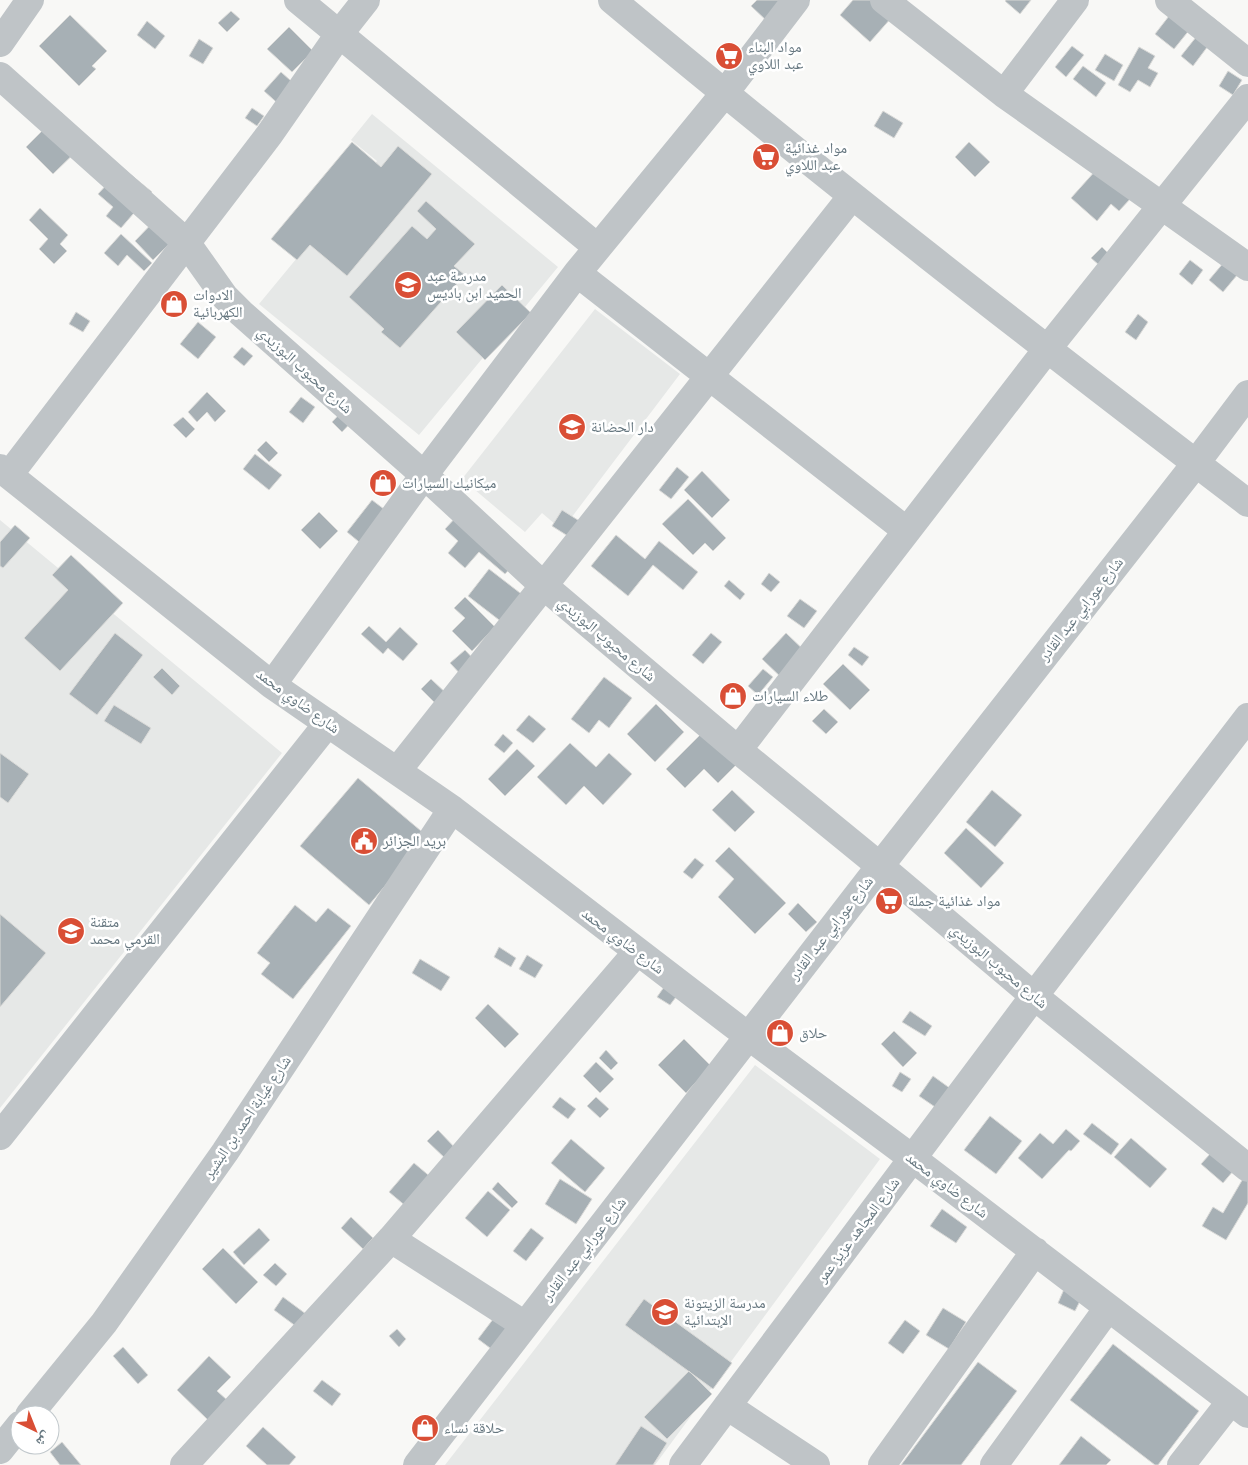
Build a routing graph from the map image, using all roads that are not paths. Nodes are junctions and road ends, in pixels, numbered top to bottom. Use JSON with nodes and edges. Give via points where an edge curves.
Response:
{"nodes":[{"id":1,"x":30,"y":0,"type":"edge"},
{"id":2,"x":298,"y":0,"type":"edge"},
{"id":3,"x":366,"y":0,"type":"edge"},
{"id":4,"x":612,"y":0,"type":"edge"},
{"id":5,"x":796,"y":0,"type":"edge"},
{"id":6,"x":884,"y":0,"type":"edge"},
{"id":7,"x":1075,"y":0,"type":"edge"},
{"id":8,"x":1169,"y":0,"type":"edge"},
{"id":9,"x":340,"y":33,"type":"junction"},
{"id":10,"x":0,"y":43,"type":"edge"},
{"id":11,"x":1248,"y":63,"type":"edge"},
{"id":12,"x":0,"y":76,"type":"edge"},
{"id":13,"x":724,"y":94,"type":"junction"},
{"id":14,"x":1004,"y":94,"type":"junction"},
{"id":15,"x":1248,"y":98,"type":"edge"},
{"id":16,"x":852,"y":196,"type":"junction"},
{"id":17,"x":1161,"y":206,"type":"junction"},
{"id":18,"x":186,"y":242,"type":"junction"},
{"id":19,"x":597,"y":247,"type":"junction"},
{"id":20,"x":1248,"y":267,"type":"edge"},
{"id":21,"x":577,"y":273,"type":"junction"},
{"id":22,"x":1048,"y":348,"type":"junction"},
{"id":23,"x":709,"y":376,"type":"junction"},
{"id":24,"x":1248,"y":394,"type":"edge"},
{"id":25,"x":1196,"y":463,"type":"junction"},
{"id":26,"x":5,"y":471,"type":"edge"},
{"id":27,"x":424,"y":475,"type":"junction"},
{"id":28,"x":1248,"y":503,"type":"edge"},
{"id":29,"x":907,"y":531,"type":"junction"},
{"id":30,"x":544,"y":586,"type":"junction"},
{"id":31,"x":272,"y":685,"type":"junction"},
{"id":32,"x":1248,"y":717,"type":"edge"},
{"id":33,"x":328,"y":723,"type":"junction"},
{"id":34,"x":738,"y":750,"type":"junction"},
{"id":35,"x":397,"y":772,"type":"junction"},
{"id":36,"x":452,"y":809,"type":"junction"},
{"id":37,"x":880,"y":866,"type":"junction"},
{"id":38,"x":637,"y":952,"type":"junction"},
{"id":39,"x":1034,"y":996,"type":"junction"},
{"id":40,"x":748,"y":1036,"type":"junction"},
{"id":41,"x":0,"y":1136,"type":"edge"},
{"id":42,"x":912,"y":1158,"type":"junction"},
{"id":43,"x":1248,"y":1168,"type":"edge"},
{"id":44,"x":391,"y":1239,"type":"junction"},
{"id":45,"x":1035,"y":1251,"type":"junction"},
{"id":46,"x":1108,"y":1308,"type":"junction"},
{"id":47,"x":525,"y":1325,"type":"junction"},
{"id":48,"x":36,"y":1405,"type":"edge"},
{"id":49,"x":727,"y":1406,"type":"junction"},
{"id":50,"x":1240,"y":1408,"type":"edge"},
{"id":51,"x":10,"y":1438,"type":"edge"},
{"id":52,"x":0,"y":1450,"type":"edge"},
{"id":53,"x":184,"y":1465,"type":"edge"},
{"id":54,"x":417,"y":1465,"type":"edge"},
{"id":55,"x":683,"y":1465,"type":"edge"},
{"id":56,"x":816,"y":1465,"type":"edge"},
{"id":57,"x":882,"y":1465,"type":"edge"},
{"id":58,"x":994,"y":1465,"type":"edge"},
{"id":59,"x":1181,"y":1465,"type":"edge"}],
"edges":[{"from":1,"to":10,"type":"street"},
{"from":2,"to":9,"type":"street"},
{"from":3,"to":9,"type":"street"},
{"from":4,"to":13,"type":"street"},
{"from":5,"to":13,"type":"street"},
{"from":6,"to":14,"type":"street"},
{"from":7,"to":14,"type":"street"},
{"from":8,"to":11,"type":"street"},
{"from":9,"to":18,"type":"street","via":[[269,135]]},
{"from":9,"to":19,"type":"street"},
{"from":12,"to":18,"type":"street","name":"شارع محبوب البوزيدي"},
{"from":13,"to":16,"type":"street"},
{"from":13,"to":19,"type":"street"},
{"from":14,"to":17,"type":"street"},
{"from":15,"to":17,"type":"street"},
{"from":16,"to":22,"type":"street"},
{"from":16,"to":23,"type":"street"},
{"from":17,"to":20,"type":"street"},
{"from":17,"to":22,"type":"street"},
{"from":18,"to":26,"type":"street"},
{"from":18,"to":27,"type":"street","name":"شارع محبوب البوزيدي","via":[[230,302]]},
{"from":19,"to":21,"type":"street"},
{"from":21,"to":23,"type":"street"},
{"from":21,"to":27,"type":"street"},
{"from":22,"to":25,"type":"street"},
{"from":22,"to":29,"type":"street"},
{"from":23,"to":29,"type":"street"},
{"from":23,"to":30,"type":"street"},
{"from":24,"to":25,"type":"street","name":"شارع عورابي عبد القادر"},
{"from":25,"to":28,"type":"street"},
{"from":25,"to":37,"type":"street","name":"شارع عورابي عبد القادر"},
{"from":26,"to":31,"type":"street","name":"شارع ضاوي محمد"},
{"from":27,"to":30,"type":"street","name":"شارع محبوب البوزيدي"},
{"from":27,"to":31,"type":"street"},
{"from":29,"to":34,"type":"street"},
{"from":30,"to":34,"type":"street","name":"شارع محبوب البوزيدي"},
{"from":30,"to":35,"type":"street"},
{"from":31,"to":33,"type":"street","name":"شارع ضاوي محمد"},
{"from":32,"to":39,"type":"street","name":"شارع المجاهد عزيز عمر"},
{"from":33,"to":35,"type":"street","name":"شارع ضاوي محمد"},
{"from":33,"to":41,"type":"street"},
{"from":34,"to":37,"type":"street","name":"شارع محبوب البوزيدي"},
{"from":35,"to":36,"type":"street","name":"شارع ضاوي محمد"},
{"from":36,"to":38,"type":"street","name":"شارع ضاوي محمد"},
{"from":36,"to":48,"type":"street","name":"شارع غيابة احمد بن البشير","via":[[225,1152],[104,1323]]},
{"from":37,"to":39,"type":"street","name":"شارع محبوب البوزيدي"},
{"from":37,"to":40,"type":"street","name":"شارع عورابي عبد القادر"},
{"from":38,"to":40,"type":"street","name":"شارع ضاوي محمد"},
{"from":38,"to":44,"type":"street"},
{"from":39,"to":42,"type":"street","name":"شارع المجاهد عزيز عمر"},
{"from":39,"to":43,"type":"street","name":"شارع محبوب البوزيدي"},
{"from":40,"to":42,"type":"street","name":"شارع ضاوي محمد"},
{"from":40,"to":47,"type":"street","name":"شارع عورابي عبد القادر"},
{"from":42,"to":45,"type":"street","name":"شارع ضاوي محمد"},
{"from":42,"to":49,"type":"street","name":"شارع المجاهد عزيز عمر"},
{"from":44,"to":47,"type":"street"},
{"from":44,"to":53,"type":"street"},
{"from":45,"to":46,"type":"street","name":"شارع ضاوي محمد"},
{"from":45,"to":57,"type":"street"},
{"from":46,"to":50,"type":"street","name":"شارع ضاوي محمد"},
{"from":46,"to":58,"type":"street"},
{"from":47,"to":54,"type":"street","name":"شارع عورابي عبد القادر"},
{"from":49,"to":55,"type":"street","name":"شارع المجاهد عزيز عمر"},
{"from":49,"to":56,"type":"street"},
{"from":50,"to":59,"type":"street"},
{"from":51,"to":52,"type":"street"}]}
